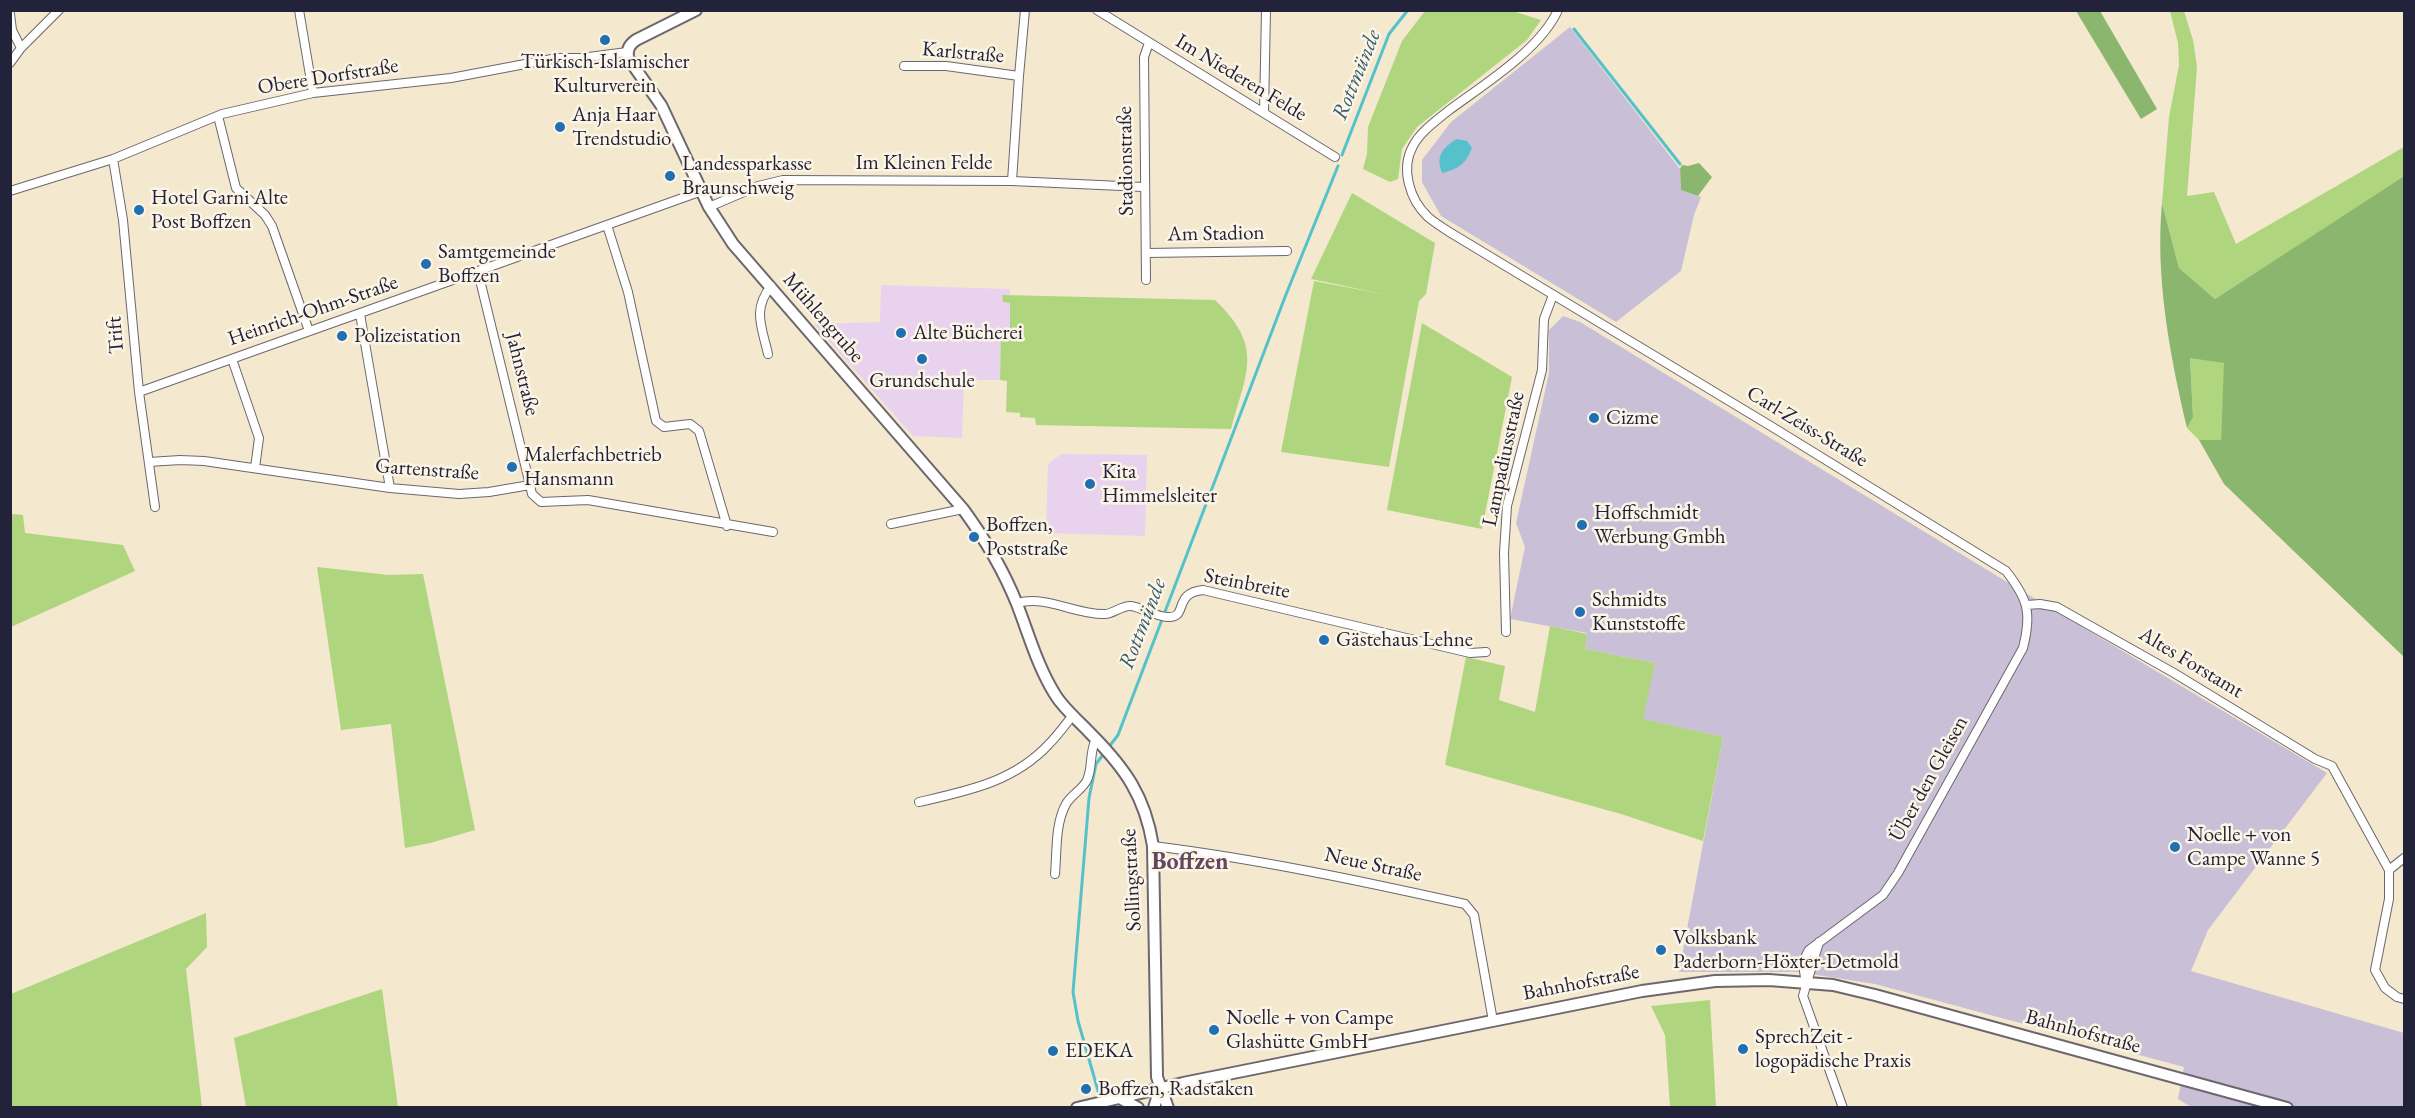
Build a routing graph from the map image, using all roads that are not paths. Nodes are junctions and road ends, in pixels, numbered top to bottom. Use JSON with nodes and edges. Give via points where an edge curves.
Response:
{"nodes":[{"id":1,"x":59,"y":10,"type":"edge"},
{"id":2,"x":299,"y":10,"type":"edge"},
{"id":3,"x":696,"y":10,"type":"edge"},
{"id":4,"x":1025,"y":10,"type":"edge"},
{"id":5,"x":1097,"y":10,"type":"edge"},
{"id":6,"x":1266,"y":10,"type":"edge"},
{"id":7,"x":1558,"y":10,"type":"edge"},
{"id":8,"x":10,"y":14,"type":"edge"},
{"id":9,"x":1149,"y":43,"type":"junction"},
{"id":10,"x":21,"y":48,"type":"junction"},
{"id":11,"x":629,"y":48,"type":"junction"},
{"id":12,"x":10,"y":63,"type":"edge"},
{"id":13,"x":904,"y":66,"type":"dead end"},
{"id":14,"x":1018,"y":76,"type":"junction"},
{"id":15,"x":313,"y":93,"type":"junction"},
{"id":16,"x":1264,"y":112,"type":"junction"},
{"id":17,"x":218,"y":116,"type":"junction"},
{"id":18,"x":1335,"y":157,"type":"dead end"},
{"id":19,"x":113,"y":159,"type":"junction"},
{"id":20,"x":1012,"y":182,"type":"junction"},
{"id":21,"x":1143,"y":187,"type":"junction"},
{"id":22,"x":10,"y":191,"type":"edge"},
{"id":23,"x":702,"y":191,"type":"junction"},
{"id":24,"x":709,"y":207,"type":"junction"},
{"id":25,"x":607,"y":225,"type":"junction"},
{"id":26,"x":1287,"y":251,"type":"dead end"},
{"id":27,"x":1146,"y":253,"type":"junction"},
{"id":28,"x":478,"y":272,"type":"junction"},
{"id":29,"x":1146,"y":280,"type":"dead end"},
{"id":30,"x":771,"y":286,"type":"junction"},
{"id":31,"x":1553,"y":295,"type":"junction"},
{"id":32,"x":360,"y":314,"type":"junction"},
{"id":33,"x":309,"y":331,"type":"junction"},
{"id":34,"x":768,"y":354,"type":"dead end"},
{"id":35,"x":232,"y":359,"type":"junction"},
{"id":36,"x":139,"y":392,"type":"junction"},
{"id":37,"x":149,"y":462,"type":"junction"},
{"id":38,"x":255,"y":468,"type":"junction"},
{"id":39,"x":530,"y":485,"type":"junction"},
{"id":40,"x":390,"y":488,"type":"junction"},
{"id":41,"x":155,"y":507,"type":"dead end"},
{"id":42,"x":963,"y":509,"type":"junction"},
{"id":43,"x":891,"y":524,"type":"dead end"},
{"id":44,"x":727,"y":526,"type":"junction"},
{"id":45,"x":773,"y":532,"type":"dead end"},
{"id":46,"x":1017,"y":603,"type":"junction"},
{"id":47,"x":2027,"y":605,"type":"junction"},
{"id":48,"x":1506,"y":633,"type":"dead end"},
{"id":49,"x":1486,"y":652,"type":"dead end"},
{"id":50,"x":1042,"y":670,"type":"joint"},
{"id":51,"x":1073,"y":715,"type":"junction"},
{"id":52,"x":1099,"y":742,"type":"junction"},
{"id":53,"x":919,"y":802,"type":"dead end"},
{"id":54,"x":1153,"y":846,"type":"junction"},
{"id":55,"x":2404,"y":858,"type":"edge"},
{"id":56,"x":2389,"y":870,"type":"junction"},
{"id":57,"x":1055,"y":874,"type":"dead end"},
{"id":58,"x":1806,"y":982,"type":"junction"},
{"id":59,"x":2404,"y":999,"type":"edge"},
{"id":60,"x":1493,"y":1020,"type":"junction"},
{"id":61,"x":1160,"y":1088,"type":"junction"},
{"id":62,"x":1112,"y":1099,"type":"junction"},
{"id":63,"x":1077,"y":1107,"type":"edge"},
{"id":64,"x":1138,"y":1107,"type":"edge"},
{"id":65,"x":1154,"y":1107,"type":"edge"},
{"id":66,"x":1168,"y":1107,"type":"edge"},
{"id":67,"x":1843,"y":1107,"type":"edge"},
{"id":68,"x":2287,"y":1107,"type":"edge"}],
"edges":[{"from":1,"to":10,"type":"street"},
{"from":2,"to":15,"type":"street"},
{"from":3,"to":11,"type":"main road"},
{"from":4,"to":14,"type":"street"},
{"from":5,"to":9,"type":"street","name":"Im Niederen Felde"},
{"from":6,"to":16,"type":"street"},
{"from":7,"to":31,"type":"street","name":"Carl-Zeiss-Straße","via":[[1552,24],[1534,44],[1418,139],[1406,171],[1414,197],[1427,216]]},
{"from":8,"to":10,"type":"street","via":[[12,30]]},
{"from":9,"to":16,"type":"street","name":"Im Niederen Felde"},
{"from":9,"to":21,"type":"street","name":"Stadionstraße","via":[[1144,57]]},
{"from":10,"to":12,"type":"street"},
{"from":11,"to":15,"type":"street","name":"Obere Dorfstraße","via":[[451,78]]},
{"from":11,"to":23,"type":"main road","name":"Mühlengrube","via":[[628,58],[661,105]]},
{"from":13,"to":14,"type":"street","name":"Karlstraße","via":[[946,66]]},
{"from":14,"to":20,"type":"street"},
{"from":15,"to":17,"type":"street","name":"Obere Dorfstraße"},
{"from":16,"to":18,"type":"street","name":"Im Niederen Felde"},
{"from":17,"to":19,"type":"street","name":"Obere Dorfstraße"},
{"from":17,"to":33,"type":"street","via":[[236,188],[272,226]]},
{"from":19,"to":22,"type":"street","name":"Obere Dorfstraße"},
{"from":19,"to":36,"type":"street","name":"Trift","via":[[123,220]]},
{"from":20,"to":21,"type":"street","name":"Im Kleinen Felde"},
{"from":20,"to":24,"type":"street","name":"Im Kleinen Felde","via":[[783,180]]},
{"from":21,"to":27,"type":"street","name":"Stadionstraße"},
{"from":23,"to":24,"type":"main road","name":"Mühlengrube"},
{"from":23,"to":25,"type":"street","name":"Heinrich-Ohm-Straße"},
{"from":24,"to":30,"type":"main road","name":"Mühlengrube","via":[[733,244]]},
{"from":25,"to":28,"type":"street","name":"Heinrich-Ohm-Straße"},
{"from":25,"to":44,"type":"street","via":[[628,292],[656,421],[664,427],[690,424],[699,431]]},
{"from":26,"to":27,"type":"street","name":"Am Stadion"},
{"from":27,"to":29,"type":"street","name":"Stadionstraße"},
{"from":28,"to":32,"type":"street","name":"Heinrich-Ohm-Straße"},
{"from":28,"to":39,"type":"street","name":"Jahnstraße"},
{"from":30,"to":34,"type":"street","via":[[759,308]]},
{"from":30,"to":42,"type":"main road","name":"Mühlengrube"},
{"from":31,"to":47,"type":"street","name":"Carl-Zeiss-Straße","via":[[2006,571]]},
{"from":31,"to":48,"type":"street","name":"Lampadiusstraße","via":[[1544,319],[1542,370],[1508,506],[1503,553]]},
{"from":32,"to":33,"type":"street","name":"Heinrich-Ohm-Straße"},
{"from":32,"to":40,"type":"street"},
{"from":33,"to":35,"type":"street","name":"Heinrich-Ohm-Straße"},
{"from":35,"to":36,"type":"street","name":"Heinrich-Ohm-Straße"},
{"from":35,"to":38,"type":"street","via":[[259,438]]},
{"from":36,"to":37,"type":"street","name":"Trift"},
{"from":37,"to":38,"type":"street","name":"Gartenstraße","via":[[180,460]]},
{"from":37,"to":41,"type":"street","name":"Trift"},
{"from":38,"to":40,"type":"street","name":"Gartenstraße"},
{"from":39,"to":40,"type":"street","name":"Gartenstraße","via":[[459,494]]},
{"from":39,"to":44,"type":"street","via":[[532,494],[541,502],[588,500]]},
{"from":42,"to":43,"type":"street"},
{"from":42,"to":46,"type":"main road","name":"Mühlengrube","via":[[993,552]]},
{"from":44,"to":45,"type":"street"},
{"from":46,"to":49,"type":"street","name":"Steinbreite","via":[[1039,601],[1106,615],[1128,605],[1164,617],[1176,616],[1185,596],[1203,590],[1470,652]]},
{"from":46,"to":50,"type":"main road","name":"Mühlengrube"},
{"from":47,"to":56,"type":"street","name":"Altes Forstamt","via":[[2057,607],[2332,766]]},
{"from":47,"to":58,"type":"street","name":"Über den Gleisen","via":[[2029,627],[2023,648],[1898,873],[1883,895],[1819,942]]},
{"from":50,"to":51,"type":"main road","name":"Sollingstraße","via":[[1056,697]]},
{"from":51,"to":52,"type":"main road","name":"Sollingstraße"},
{"from":51,"to":53,"type":"street","via":[[1035,757],[999,780],[978,789]]},
{"from":52,"to":54,"type":"main road","name":"Sollingstraße","via":[[1142,800]]},
{"from":52,"to":57,"type":"street","via":[[1091,752],[1089,777],[1073,794],[1061,816]]},
{"from":54,"to":60,"type":"street","name":"Neue Straße","via":[[1299,868],[1465,904],[1474,915]]},
{"from":54,"to":61,"type":"main road","name":"Sollingstraße"},
{"from":55,"to":56,"type":"street"},
{"from":56,"to":59,"type":"street","via":[[2388,899],[2375,970],[2385,988]]},
{"from":58,"to":60,"type":"main road","name":"Bahnhofstraße","via":[[1715,981],[1621,994]]},
{"from":58,"to":67,"type":"street","via":[[1803,996],[1807,1011]]},
{"from":58,"to":68,"type":"main road","name":"Bahnhofstraße","via":[[1886,998]]},
{"from":60,"to":61,"type":"main road","name":"Bahnhofstraße"},
{"from":61,"to":62,"type":"main road","name":"Bahnhofstraße"},
{"from":61,"to":65,"type":"main road"},
{"from":61,"to":66,"type":"main road"},
{"from":62,"to":63,"type":"main road","name":"Bahnhofstraße"},
{"from":62,"to":64,"type":"main road"}]}
